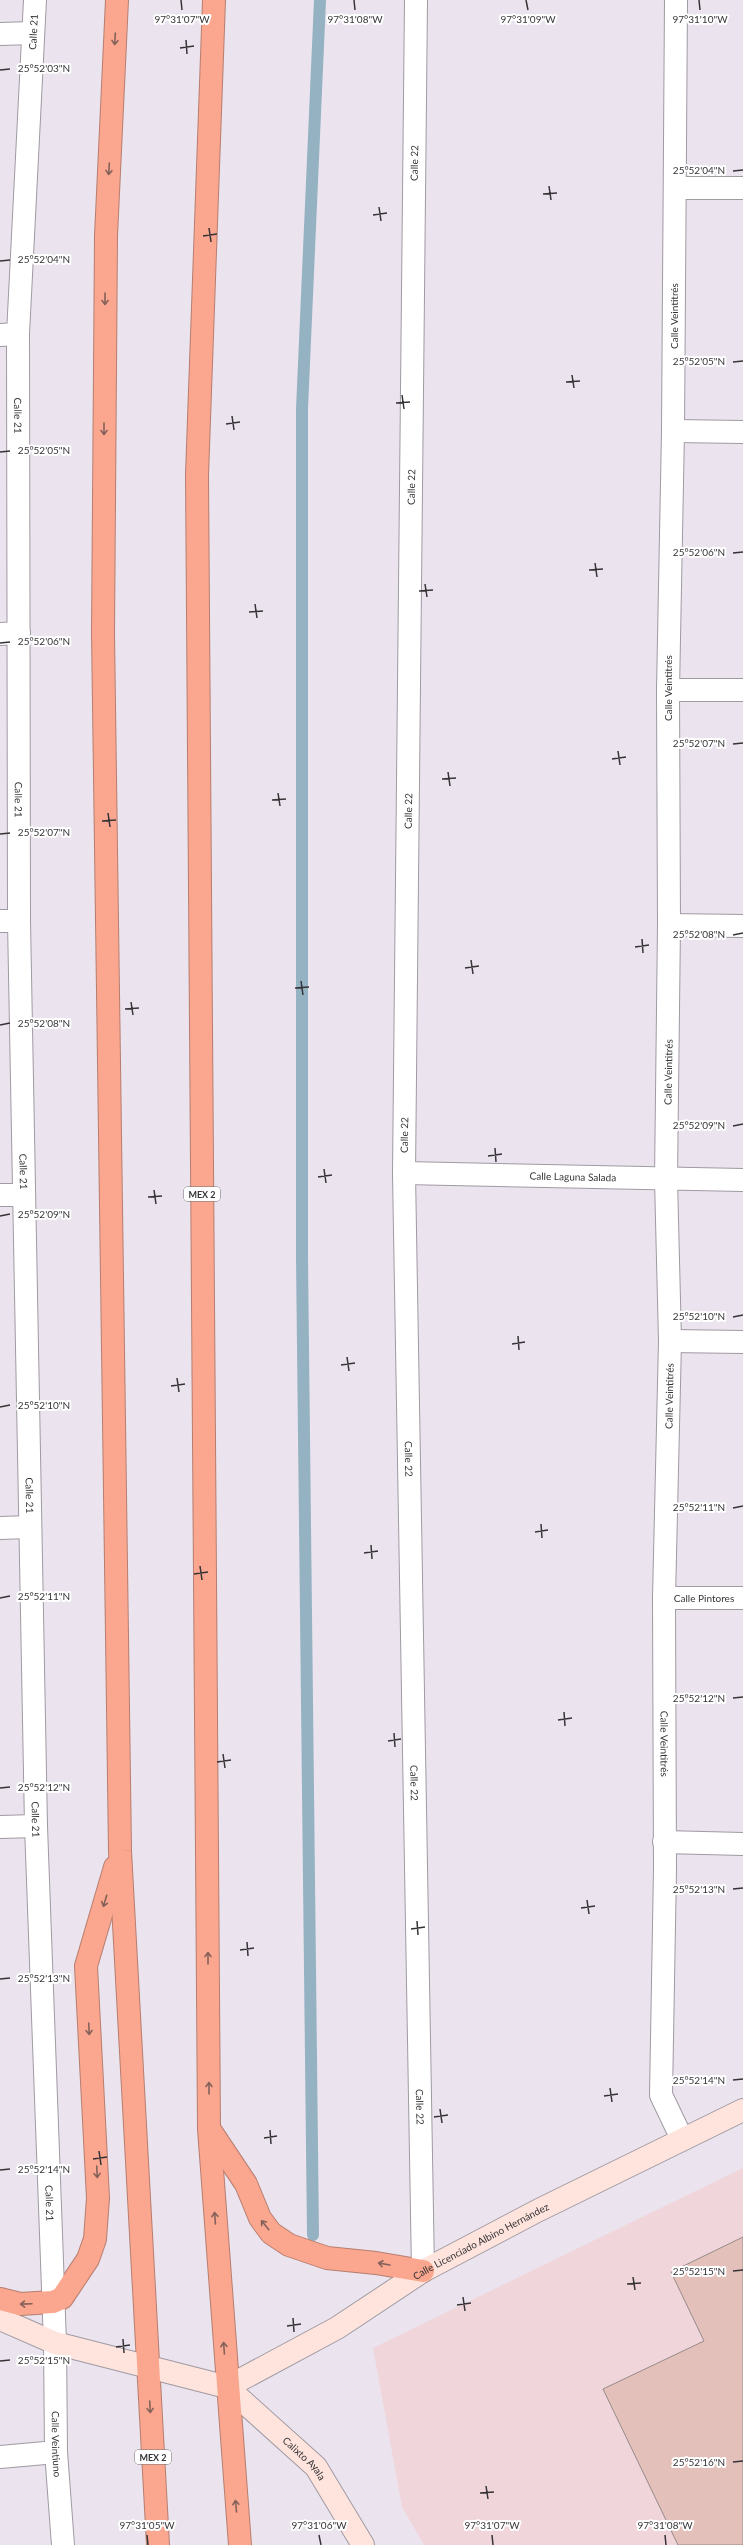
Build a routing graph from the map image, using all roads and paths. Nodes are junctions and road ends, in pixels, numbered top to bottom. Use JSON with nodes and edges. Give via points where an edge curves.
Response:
{"nodes":[{"id":1,"x":35,"y":0,"type":"edge"},
{"id":2,"x":117,"y":0,"type":"edge"},
{"id":3,"x":214,"y":0,"type":"edge"},
{"id":4,"x":416,"y":0,"type":"edge"},
{"id":5,"x":676,"y":0,"type":"edge"},
{"id":6,"x":33,"y":33,"type":"junction"},
{"id":7,"x":0,"y":34,"type":"edge"},
{"id":8,"x":675,"y":188,"type":"junction"},
{"id":9,"x":743,"y":188,"type":"edge"},
{"id":10,"x":9,"y":334,"type":"edge"},
{"id":11,"x":673,"y":431,"type":"junction"},
{"id":12,"x":743,"y":432,"type":"edge"},
{"id":13,"x":10,"y":634,"type":"edge"},
{"id":14,"x":668,"y":690,"type":"junction"},
{"id":15,"x":743,"y":690,"type":"edge"},
{"id":16,"x":10,"y":921,"type":"edge"},
{"id":17,"x":669,"y":925,"type":"junction"},
{"id":18,"x":743,"y":926,"type":"edge"},
{"id":19,"x":404,"y":1173,"type":"junction"},
{"id":20,"x":666,"y":1179,"type":"junction"},
{"id":21,"x":743,"y":1180,"type":"edge"},
{"id":22,"x":0,"y":1195,"type":"edge"},
{"id":23,"x":23,"y":1195,"type":"junction"},
{"id":24,"x":670,"y":1340,"type":"junction"},
{"id":25,"x":743,"y":1342,"type":"edge"},
{"id":26,"x":30,"y":1527,"type":"junction"},
{"id":27,"x":0,"y":1528,"type":"edge"},
{"id":28,"x":664,"y":1598,"type":"junction"},
{"id":29,"x":743,"y":1598,"type":"edge"},
{"id":30,"x":36,"y":1826,"type":"junction"},
{"id":31,"x":0,"y":1827,"type":"edge"},
{"id":32,"x":664,"y":1842,"type":"junction"},
{"id":33,"x":743,"y":1844,"type":"edge"},
{"id":34,"x":120,"y":1851,"type":"junction"},
{"id":35,"x":743,"y":2110,"type":"edge"},
{"id":36,"x":209,"y":2129,"type":"junction"},
{"id":37,"x":682,"y":2139,"type":"junction"},
{"id":38,"x":423,"y":2271,"type":"junction"},
{"id":39,"x":0,"y":2299,"type":"edge"},
{"id":40,"x":53,"y":2302,"type":"junction"},
{"id":41,"x":0,"y":2319,"type":"edge"},
{"id":42,"x":56,"y":2343,"type":"junction"},
{"id":43,"x":148,"y":2368,"type":"junction"},
{"id":44,"x":227,"y":2387,"type":"junction"},
{"id":45,"x":56,"y":2452,"type":"junction"},
{"id":46,"x":0,"y":2458,"type":"edge"},
{"id":47,"x":63,"y":2545,"type":"edge"},
{"id":48,"x":158,"y":2545,"type":"edge"},
{"id":49,"x":240,"y":2545,"type":"edge"},
{"id":50,"x":363,"y":2545,"type":"edge"}],
"edges":[{"from":1,"to":6,"type":"street","name":"Calle 21"},
{"from":2,"to":34,"type":"highway","number":"MEX 2","one_way":true,"via":[[106,236],[103,633]]},
{"from":36,"to":3,"type":"highway","number":"MEX 2","one_way":true,"via":[[197,475]]},
{"from":4,"to":19,"type":"street","name":"Calle 22"},
{"from":5,"to":8,"type":"street","name":"Calle Veintitrés"},
{"from":6,"to":7,"type":"street"},
{"from":6,"to":10,"type":"street","name":"Calle 21"},
{"from":8,"to":9,"type":"street"},
{"from":8,"to":11,"type":"street","name":"Calle Veintitrés"},
{"from":10,"to":13,"type":"street","name":"Calle 21"},
{"from":11,"to":12,"type":"street"},
{"from":11,"to":14,"type":"street","name":"Calle Veintitrés"},
{"from":13,"to":16,"type":"street","name":"Calle 21"},
{"from":14,"to":15,"type":"street"},
{"from":14,"to":17,"type":"street","name":"Calle Veintitrés"},
{"from":16,"to":23,"type":"street","name":"Calle 21"},
{"from":17,"to":18,"type":"street"},
{"from":17,"to":20,"type":"street","name":"Calle Veintitrés"},
{"from":19,"to":20,"type":"street","name":"Calle Laguna Salada"},
{"from":19,"to":38,"type":"street","name":"Calle 22"},
{"from":20,"to":21,"type":"street","name":"Calle Laguna Salada"},
{"from":20,"to":24,"type":"street","name":"Calle Veintitrés"},
{"from":22,"to":23,"type":"street"},
{"from":23,"to":26,"type":"street","name":"Calle 21"},
{"from":24,"to":25,"type":"street"},
{"from":24,"to":28,"type":"street","name":"Calle Veintitrés"},
{"from":26,"to":27,"type":"street"},
{"from":26,"to":30,"type":"street","name":"Calle 21"},
{"from":28,"to":29,"type":"street","name":"Calle Pintores"},
{"from":28,"to":32,"type":"street","name":"Calle Veintitrés"},
{"from":30,"to":31,"type":"street"},
{"from":30,"to":40,"type":"street","name":"Calle 21"},
{"from":32,"to":33,"type":"street"},
{"from":32,"to":37,"type":"street","name":"Calle Veintitrés","via":[[661,2095]]},
{"from":34,"to":40,"type":"highway","one_way":true,"via":[[86,1966],[98,2198],[95,2239],[88,2259],[74,2282],[62,2298]]},
{"from":34,"to":43,"type":"highway","number":"MEX 2"},
{"from":35,"to":37,"type":"street","name":"Calle Licenciado Albino Hernández"},
{"from":38,"to":36,"type":"highway","one_way":true,"via":[[327,2258],[289,2245],[272,2233],[260,2218],[246,2184]]},
{"from":44,"to":36,"type":"highway","number":"MEX 2","one_way":true},
{"from":37,"to":38,"type":"street","name":"Calle Licenciado Albino Hernández"},
{"from":38,"to":44,"type":"street","name":"Calle Licenciado Albino Hernández","via":[[337,2328]]},
{"from":40,"to":39,"type":"highway","one_way":true,"via":[[20,2304]]},
{"from":40,"to":42,"type":"street","name":"Calle 21"},
{"from":41,"to":42,"type":"street"},
{"from":42,"to":43,"type":"street"},
{"from":42,"to":45,"type":"street","name":"Calle Veintiuno"},
{"from":43,"to":44,"type":"street"},
{"from":43,"to":48,"type":"highway","number":"MEX 2","one_way":true},
{"from":49,"to":44,"type":"highway","number":"MEX 2","one_way":true},
{"from":44,"to":50,"type":"street","name":"Calixto Ayala","via":[[316,2467]]},
{"from":45,"to":46,"type":"street"},
{"from":45,"to":47,"type":"street","name":"Calle Veintiuno"}]}
